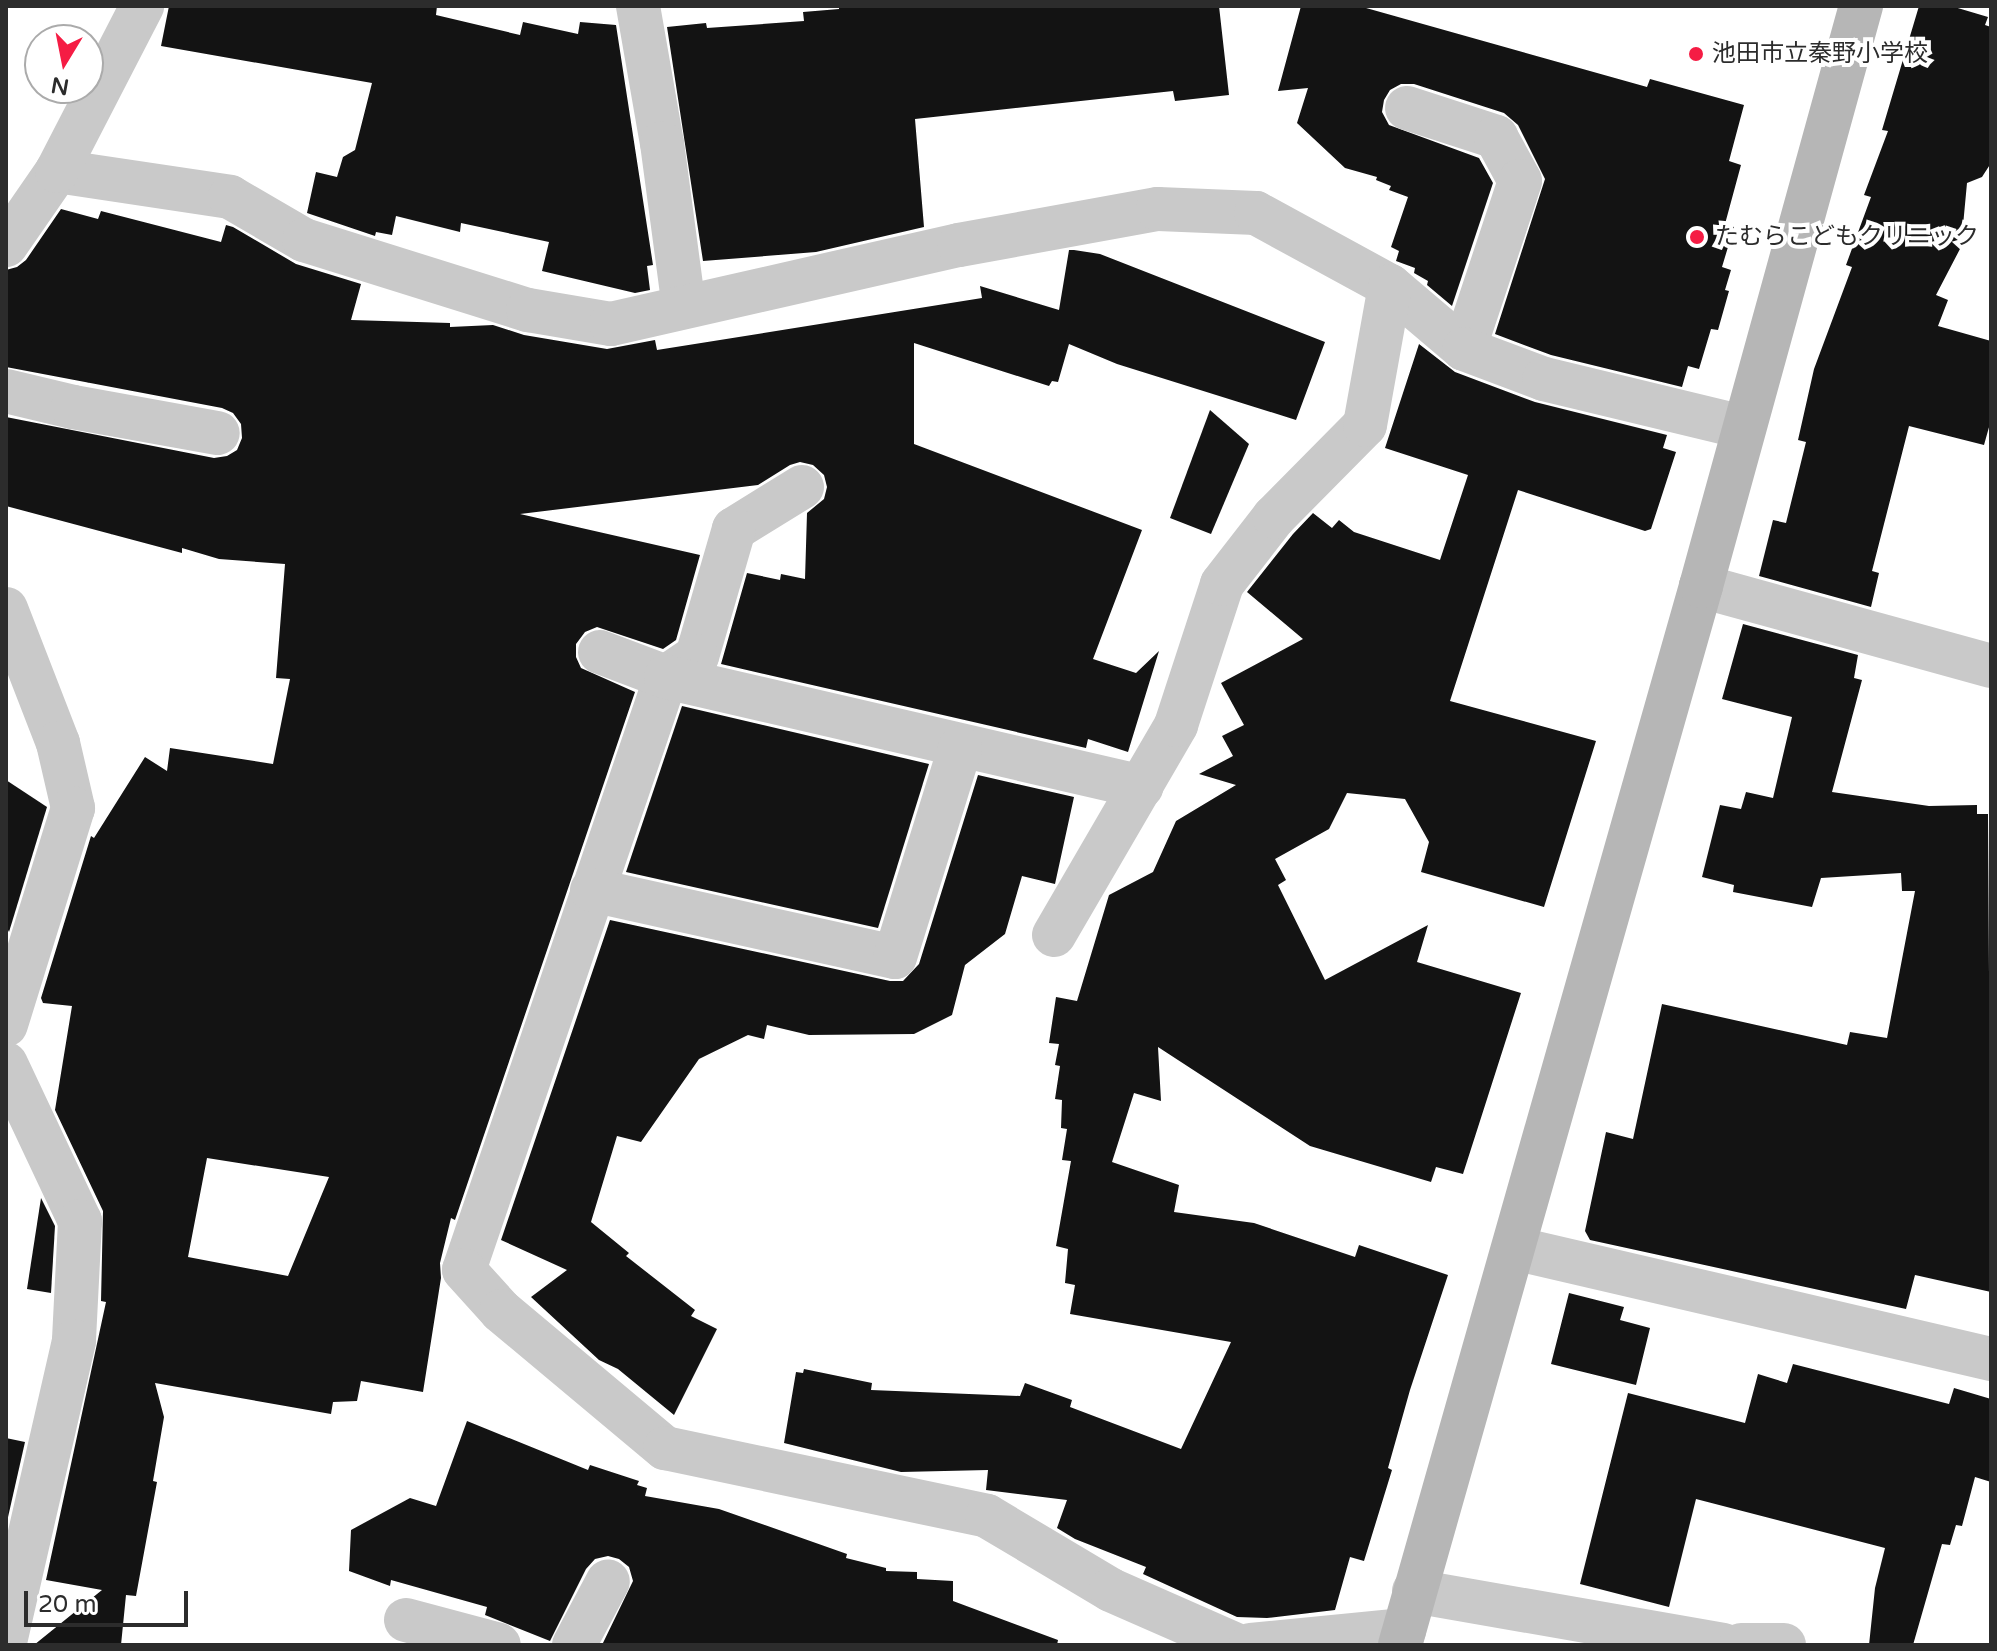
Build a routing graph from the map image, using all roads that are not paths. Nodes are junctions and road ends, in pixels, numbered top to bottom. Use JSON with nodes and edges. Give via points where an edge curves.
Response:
{"nodes":[{"id":1,"x":142,"y":6,"type":"edge"},
{"id":2,"x":638,"y":6,"type":"edge"},
{"id":3,"x":1861,"y":6,"type":"edge"},
{"id":4,"x":1407,"y":108,"type":"dead end"},
{"id":5,"x":57,"y":171,"type":"junction"},
{"id":6,"x":6,"y":245,"type":"edge"},
{"id":7,"x":1390,"y":286,"type":"junction"},
{"id":8,"x":684,"y":307,"type":"junction"},
{"id":9,"x":1464,"y":349,"type":"junction"},
{"id":10,"x":6,"y":391,"type":"edge"},
{"id":11,"x":1742,"y":427,"type":"junction"},
{"id":12,"x":218,"y":433,"type":"dead end"},
{"id":13,"x":802,"y":487,"type":"dead end"},
{"id":14,"x":1701,"y":586,"type":"junction"},
{"id":15,"x":6,"y":609,"type":"edge"},
{"id":16,"x":600,"y":652,"type":"dead end"},
{"id":17,"x":1991,"y":666,"type":"edge"},
{"id":18,"x":666,"y":677,"type":"junction"},
{"id":19,"x":960,"y":748,"type":"junction"},
{"id":20,"x":1141,"y":787,"type":"junction"},
{"id":21,"x":592,"y":890,"type":"junction"},
{"id":22,"x":1054,"y":935,"type":"dead end"},
{"id":23,"x":6,"y":1025,"type":"edge"},
{"id":24,"x":6,"y":1064,"type":"edge"},
{"id":25,"x":1514,"y":1248,"type":"junction"},
{"id":26,"x":1991,"y":1359,"type":"edge"},
{"id":27,"x":608,"y":1581,"type":"dead end"},
{"id":28,"x":406,"y":1620,"type":"dead end"},
{"id":29,"x":1406,"y":1622,"type":"edge"},
{"id":30,"x":6,"y":1638,"type":"edge"},
{"id":31,"x":499,"y":1645,"type":"edge"},
{"id":32,"x":574,"y":1645,"type":"edge"},
{"id":33,"x":1236,"y":1645,"type":"edge"},
{"id":34,"x":1251,"y":1645,"type":"edge"},
{"id":35,"x":1723,"y":1645,"type":"edge"},
{"id":36,"x":1741,"y":1645,"type":"edge"},
{"id":37,"x":1784,"y":1645,"type":"edge"}],
"edges":[{"from":1,"to":5,"type":"street"},
{"from":2,"to":8,"type":"street"},
{"from":3,"to":11,"type":"street"},
{"from":4,"to":9,"type":"street","via":[[1496,137],[1520,181]]},
{"from":5,"to":6,"type":"street"},
{"from":5,"to":8,"type":"street","via":[[230,197],[304,240],[528,310],[611,324]]},
{"from":7,"to":8,"type":"street","via":[[1256,213],[1158,209],[959,245]]},
{"from":7,"to":9,"type":"street"},
{"from":7,"to":20,"type":"street","via":[[1365,425],[1274,517],[1222,584],[1176,725]]},
{"from":9,"to":11,"type":"street","via":[[1544,379]]},
{"from":10,"to":12,"type":"street"},
{"from":11,"to":14,"type":"street"},
{"from":13,"to":18,"type":"street","via":[[734,529],[697,656]]},
{"from":14,"to":17,"type":"street"},
{"from":14,"to":25,"type":"street"},
{"from":15,"to":23,"type":"street","via":[[58,743],[73,808]]},
{"from":16,"to":18,"type":"street"},
{"from":18,"to":19,"type":"street"},
{"from":18,"to":21,"type":"street"},
{"from":19,"to":20,"type":"street"},
{"from":19,"to":21,"type":"street","via":[[895,957]]},
{"from":20,"to":22,"type":"street"},
{"from":21,"to":33,"type":"street","via":[[464,1270],[501,1311],[665,1448],[987,1516],[1111,1590]]},
{"from":24,"to":30,"type":"street","via":[[80,1221],[74,1341]]},
{"from":25,"to":26,"type":"street"},
{"from":25,"to":29,"type":"street"},
{"from":27,"to":32,"type":"street"},
{"from":28,"to":31,"type":"street"},
{"from":29,"to":34,"type":"street"},
{"from":29,"to":35,"type":"street"},
{"from":36,"to":37,"type":"street"}]}
